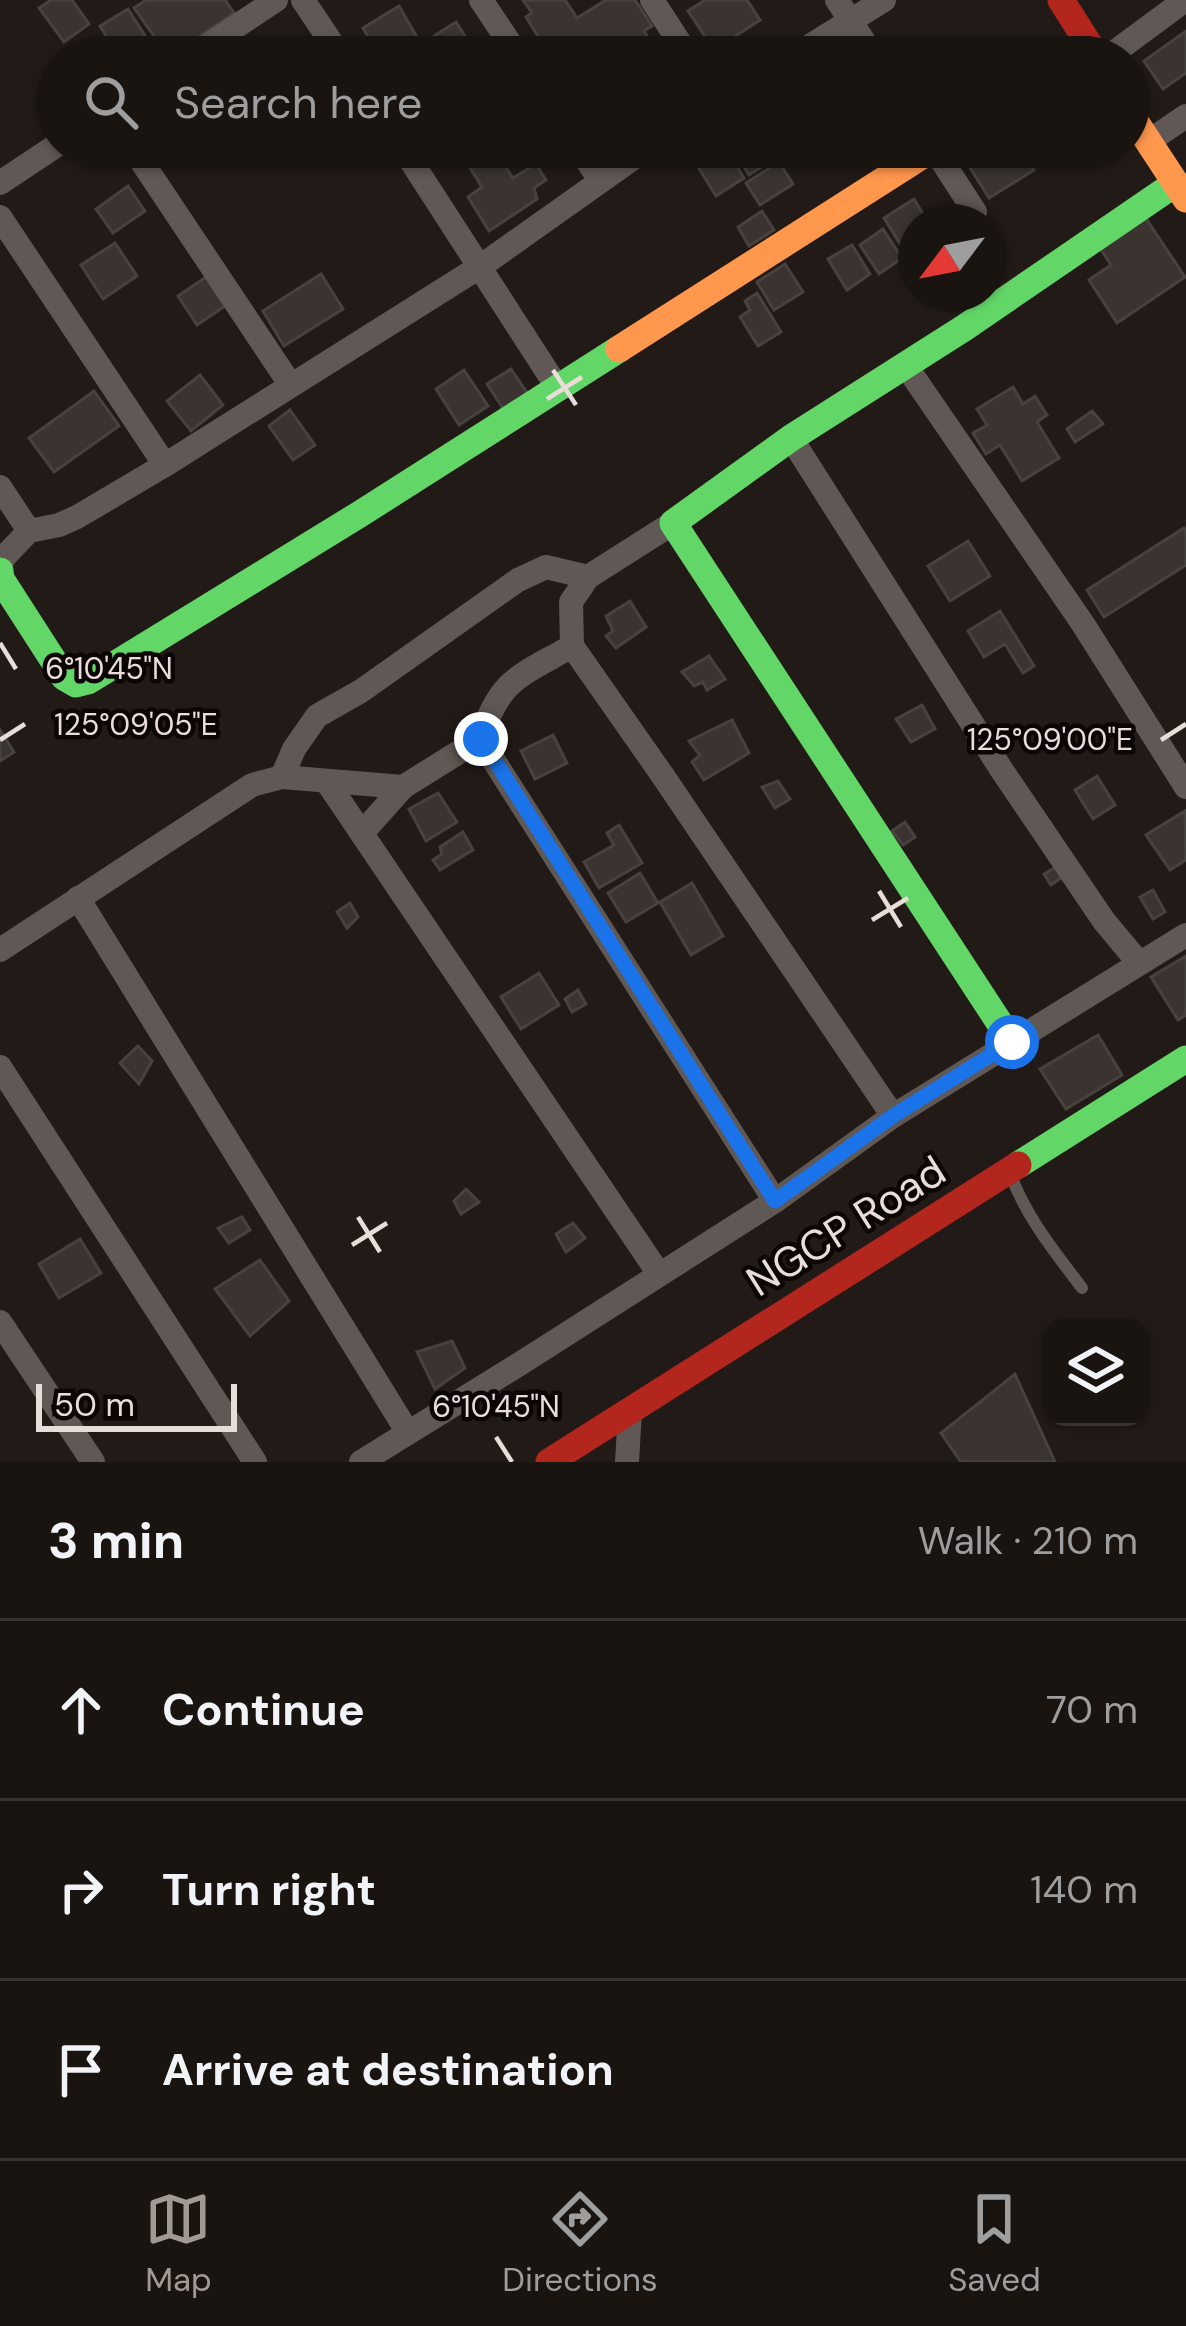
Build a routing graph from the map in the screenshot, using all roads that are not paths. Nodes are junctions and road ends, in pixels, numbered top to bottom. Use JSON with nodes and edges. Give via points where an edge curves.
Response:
{"nodes":[{"id":1,"x":276,"y":0,"type":"edge"},
{"id":2,"x":303,"y":0,"type":"edge"},
{"id":3,"x":481,"y":0,"type":"edge"},
{"id":4,"x":652,"y":0,"type":"edge"},
{"id":5,"x":884,"y":0,"type":"edge"},
{"id":6,"x":1061,"y":0,"type":"edge"},
{"id":7,"x":1185,"y":0,"type":"edge"},
{"id":8,"x":844,"y":11,"type":"edge"},
{"id":9,"x":222,"y":36,"type":"edge"},
{"id":10,"x":327,"y":36,"type":"edge"},
{"id":11,"x":505,"y":36,"type":"edge"},
{"id":12,"x":675,"y":36,"type":"edge"},
{"id":13,"x":816,"y":36,"type":"edge"},
{"id":14,"x":1083,"y":36,"type":"edge"},
{"id":15,"x":1136,"y":36,"type":"edge"},
{"id":16,"x":1186,"y":116,"type":"edge"},
{"id":17,"x":1150,"y":141,"type":"edge"},
{"id":18,"x":1150,"y":145,"type":"edge"},
{"id":19,"x":36,"y":160,"type":"edge"},
{"id":20,"x":146,"y":168,"type":"edge"},
{"id":21,"x":416,"y":168,"type":"edge"},
{"id":22,"x":592,"y":168,"type":"edge"},
{"id":23,"x":618,"y":168,"type":"edge"},
{"id":24,"x":901,"y":168,"type":"edge"},
{"id":25,"x":947,"y":168,"type":"edge"},
{"id":26,"x":600,"y":180,"type":"junction"},
{"id":27,"x":0,"y":183,"type":"edge"},
{"id":28,"x":1181,"y":191,"type":"edge"},
{"id":29,"x":970,"y":204,"type":"edge"},
{"id":30,"x":0,"y":217,"type":"edge"},
{"id":31,"x":481,"y":266,"type":"junction"},
{"id":32,"x":906,"y":366,"type":"junction"},
{"id":33,"x":290,"y":384,"type":"junction"},
{"id":34,"x":557,"y":387,"type":"junction"},
{"id":35,"x":791,"y":438,"type":"junction"},
{"id":36,"x":165,"y":465,"type":"junction"},
{"id":37,"x":0,"y":487,"type":"edge"},
{"id":38,"x":673,"y":523,"type":"junction"},
{"id":39,"x":29,"y":531,"type":"junction"},
{"id":40,"x":0,"y":568,"type":"edge"},
{"id":41,"x":588,"y":577,"type":"junction"},
{"id":42,"x":572,"y":646,"type":"junction"},
{"id":43,"x":481,"y":739,"type":"junction"},
{"id":44,"x":282,"y":777,"type":"junction"},
{"id":45,"x":327,"y":782,"type":"junction"},
{"id":46,"x":403,"y":787,"type":"junction"},
{"id":47,"x":1186,"y":787,"type":"edge"},
{"id":48,"x":362,"y":832,"type":"junction"},
{"id":49,"x":78,"y":898,"type":"junction"},
{"id":50,"x":1186,"y":935,"type":"edge"},
{"id":51,"x":0,"y":950,"type":"edge"},
{"id":52,"x":1139,"y":963,"type":"junction"},
{"id":53,"x":1012,"y":1042,"type":"junction"},
{"id":54,"x":1186,"y":1059,"type":"edge"},
{"id":55,"x":0,"y":1067,"type":"edge"},
{"id":56,"x":893,"y":1116,"type":"junction"},
{"id":57,"x":1009,"y":1172,"type":"junction"},
{"id":58,"x":775,"y":1201,"type":"junction"},
{"id":59,"x":658,"y":1274,"type":"junction"},
{"id":60,"x":1082,"y":1288,"type":"dead end"},
{"id":61,"x":0,"y":1322,"type":"edge"},
{"id":62,"x":629,"y":1412,"type":"junction"},
{"id":63,"x":407,"y":1431,"type":"junction"},
{"id":64,"x":93,"y":1462,"type":"edge"},
{"id":65,"x":255,"y":1462,"type":"edge"},
{"id":66,"x":361,"y":1462,"type":"edge"},
{"id":67,"x":549,"y":1462,"type":"edge"},
{"id":68,"x":627,"y":1462,"type":"edge"}],
"edges":[{"from":1,"to":9,"type":"street"},
{"from":2,"to":10,"type":"street"},
{"from":3,"to":11,"type":"street"},
{"from":4,"to":12,"type":"street"},
{"from":5,"to":8,"type":"street"},
{"from":6,"to":14,"type":"street"},
{"from":7,"to":15,"type":"street"},
{"from":8,"to":13,"type":"street"},
{"from":16,"to":17,"type":"street"},
{"from":18,"to":28,"type":"street"},
{"from":19,"to":27,"type":"street"},
{"from":20,"to":33,"type":"street"},
{"from":21,"to":31,"type":"street"},
{"from":22,"to":26,"type":"street"},
{"from":23,"to":26,"type":"street"},
{"from":24,"to":34,"type":"street"},
{"from":25,"to":29,"type":"street"},
{"from":26,"to":31,"type":"street"},
{"from":28,"to":32,"type":"street"},
{"from":30,"to":36,"type":"street"},
{"from":31,"to":33,"type":"street"},
{"from":31,"to":34,"type":"street"},
{"from":32,"to":35,"type":"street"},
{"from":32,"to":47,"type":"street"},
{"from":33,"to":36,"type":"street"},
{"from":34,"to":40,"type":"street","via":[[88,681],[64,677]]},
{"from":35,"to":38,"type":"street"},
{"from":35,"to":52,"type":"street","via":[[1001,769]]},
{"from":36,"to":39,"type":"street","via":[[77,517]]},
{"from":37,"to":39,"type":"street"},
{"from":38,"to":41,"type":"street"},
{"from":38,"to":53,"type":"street"},
{"from":39,"to":40,"type":"street"},
{"from":41,"to":42,"type":"street","via":[[571,602]]},
{"from":41,"to":44,"type":"street","via":[[547,567],[518,580],[316,716]]},
{"from":42,"to":43,"type":"street","via":[[503,689]]},
{"from":42,"to":56,"type":"street"},
{"from":43,"to":46,"type":"street"},
{"from":43,"to":58,"type":"street"},
{"from":44,"to":45,"type":"street"},
{"from":44,"to":49,"type":"street","via":[[252,785]]},
{"from":45,"to":46,"type":"street"},
{"from":45,"to":48,"type":"street"},
{"from":46,"to":48,"type":"street"},
{"from":48,"to":59,"type":"street"},
{"from":49,"to":51,"type":"street"},
{"from":49,"to":63,"type":"street"},
{"from":50,"to":52,"type":"street"},
{"from":52,"to":53,"type":"street"},
{"from":53,"to":56,"type":"street"},
{"from":54,"to":57,"type":"street","name":"NGCP Road"},
{"from":55,"to":65,"type":"street"},
{"from":56,"to":58,"type":"street"},
{"from":57,"to":60,"type":"lane","via":[[1031,1220]]},
{"from":57,"to":62,"type":"street","name":"NGCP Road"},
{"from":58,"to":59,"type":"street"},
{"from":59,"to":63,"type":"street"},
{"from":61,"to":64,"type":"street"},
{"from":62,"to":67,"type":"street","name":"NGCP Road"},
{"from":62,"to":68,"type":"street"},
{"from":63,"to":66,"type":"street"}]}
